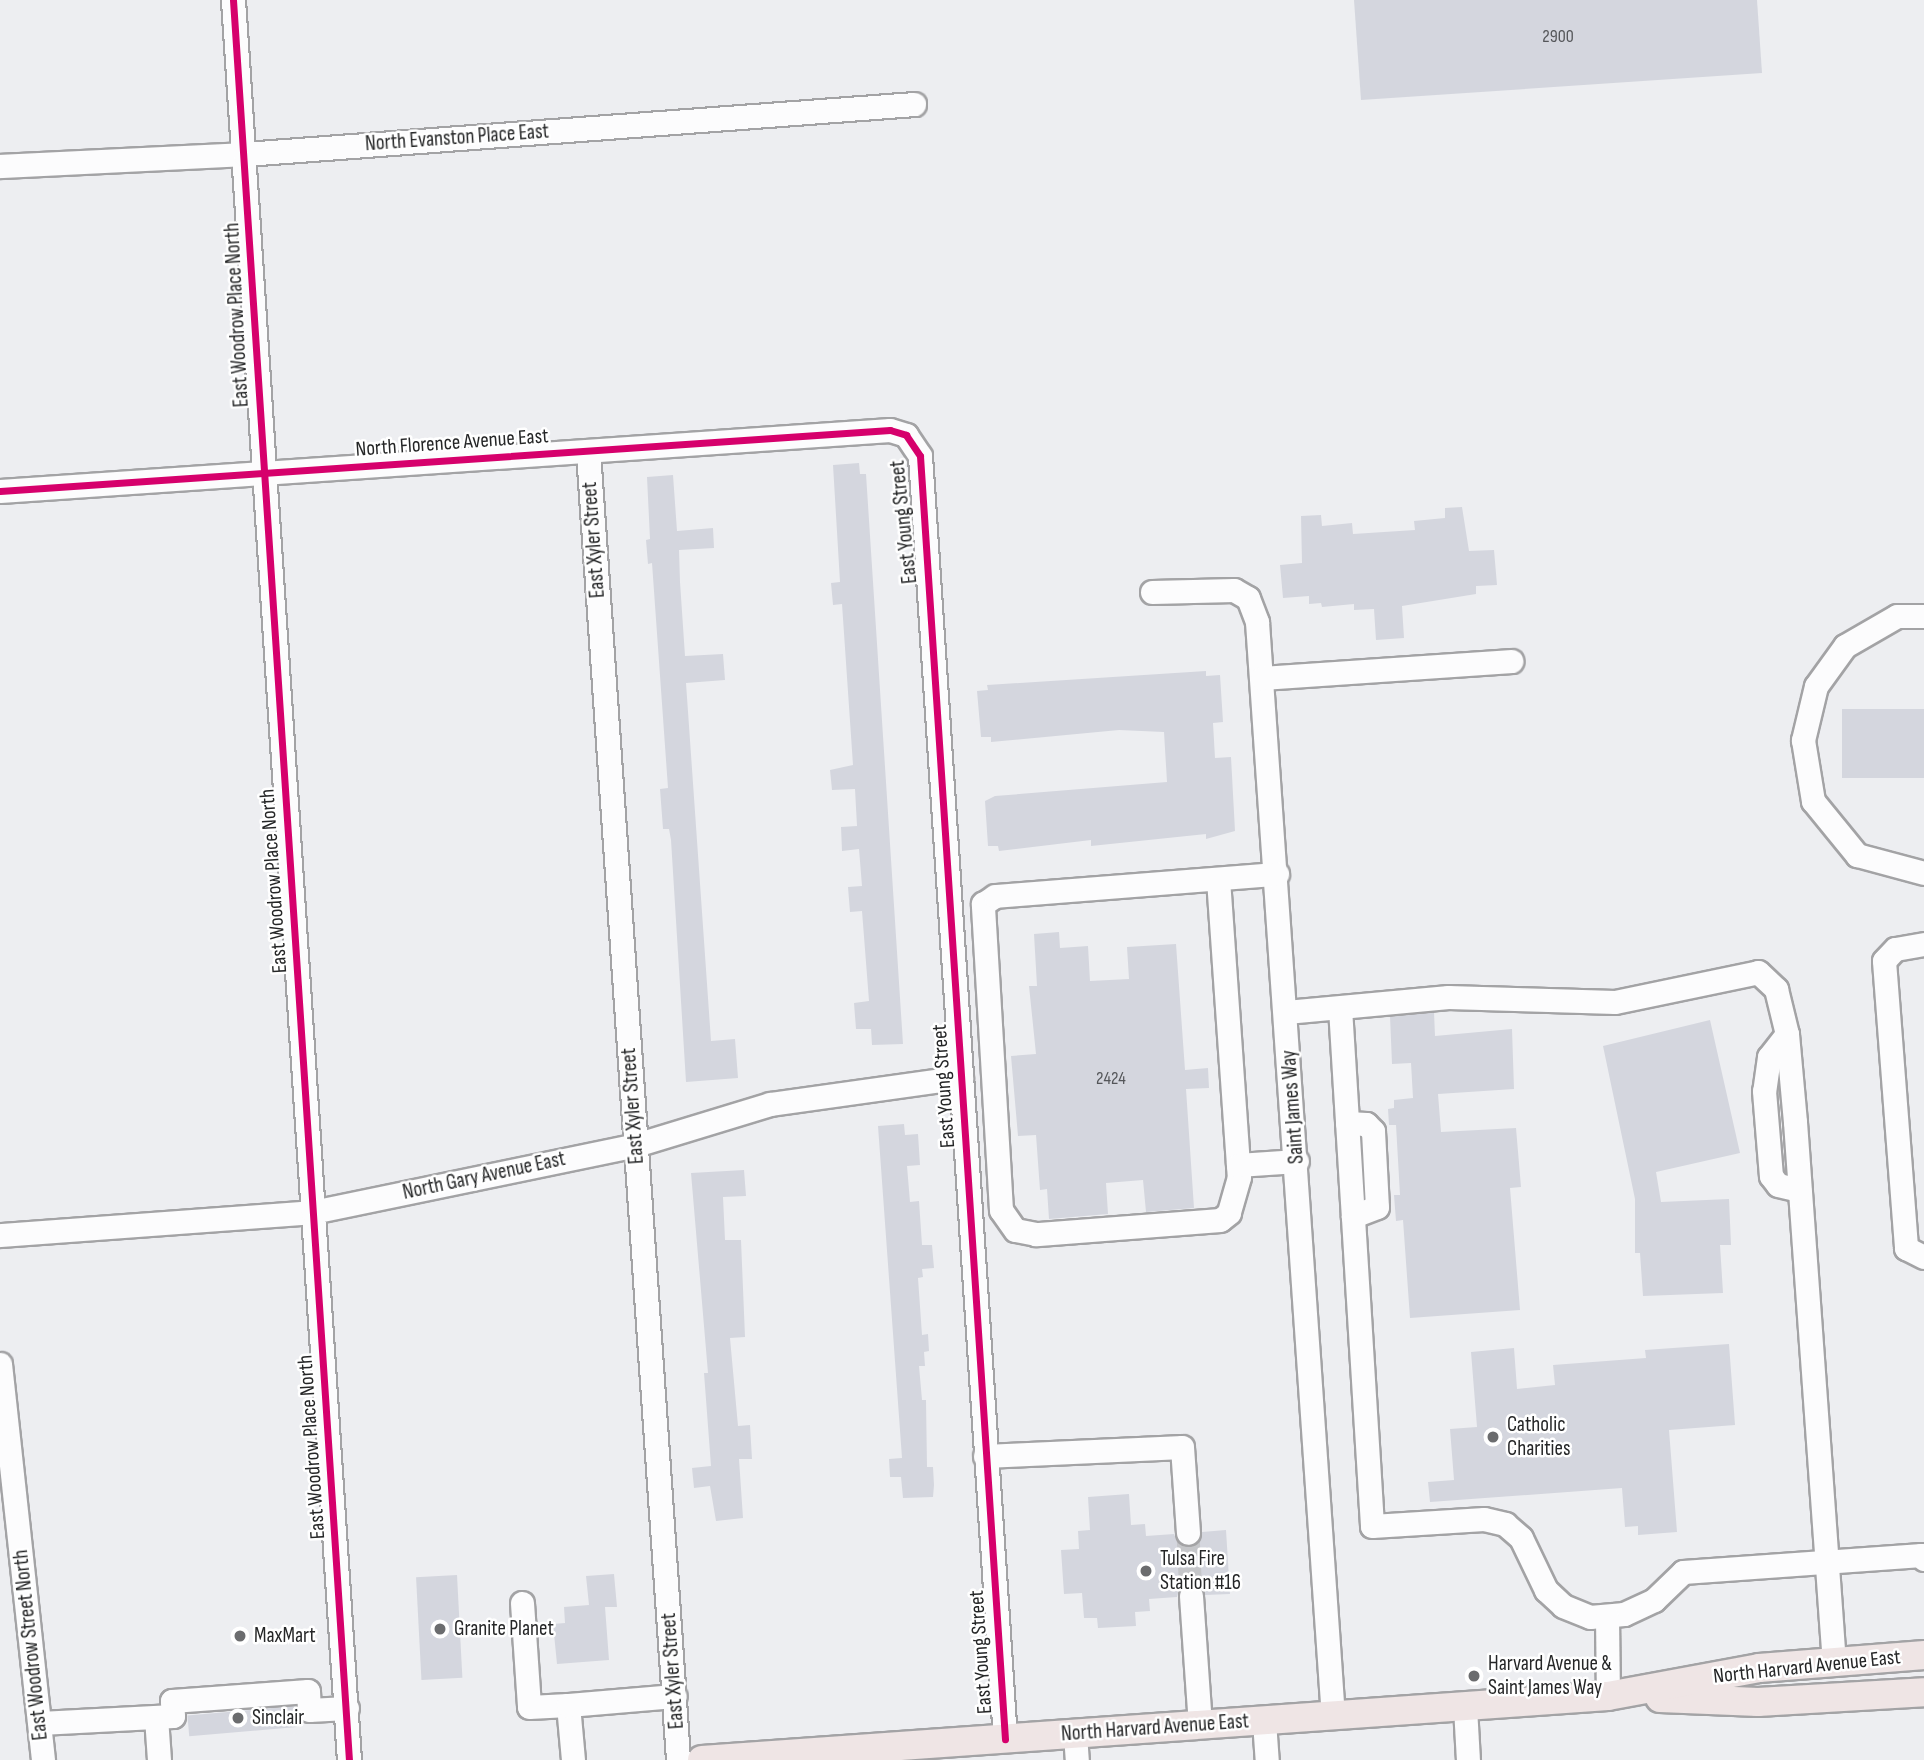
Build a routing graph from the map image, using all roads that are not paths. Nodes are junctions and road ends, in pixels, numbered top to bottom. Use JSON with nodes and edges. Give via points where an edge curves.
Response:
{"nodes":[{"id":1,"x":233,"y":0,"type":"edge"},
{"id":2,"x":914,"y":104,"type":"dead end"},
{"id":3,"x":245,"y":154,"type":"junction"},
{"id":4,"x":0,"y":166,"type":"edge"},
{"id":5,"x":906,"y":435,"type":"joint"},
{"id":6,"x":588,"y":452,"type":"junction"},
{"id":7,"x":264,"y":472,"type":"junction"},
{"id":8,"x":0,"y":491,"type":"edge"},
{"id":9,"x":1152,"y":592,"type":"dead end"},
{"id":10,"x":1924,"y":616,"type":"edge"},
{"id":11,"x":1511,"y":661,"type":"dead end"},
{"id":12,"x":1262,"y":678,"type":"junction"},
{"id":13,"x":1924,"y":873,"type":"edge"},
{"id":14,"x":1276,"y":874,"type":"junction"},
{"id":15,"x":1218,"y":879,"type":"junction"},
{"id":16,"x":1924,"y":944,"type":"edge"},
{"id":17,"x":1340,"y":1008,"type":"junction"},
{"id":18,"x":1286,"y":1012,"type":"junction"},
{"id":19,"x":961,"y":1077,"type":"junction"},
{"id":20,"x":636,"y":1145,"type":"junction"},
{"id":21,"x":1297,"y":1161,"type":"junction"},
{"id":22,"x":1238,"y":1165,"type":"junction"},
{"id":23,"x":313,"y":1212,"type":"junction"},
{"id":24,"x":0,"y":1235,"type":"edge"},
{"id":25,"x":1924,"y":1257,"type":"edge"},
{"id":26,"x":0,"y":1364,"type":"edge"},
{"id":27,"x":985,"y":1456,"type":"junction"},
{"id":28,"x":1188,"y":1533,"type":"tunnel mouth"},
{"id":29,"x":1924,"y":1559,"type":"edge"},
{"id":30,"x":1824,"y":1563,"type":"junction"},
{"id":31,"x":1191,"y":1596,"type":"tunnel mouth"},
{"id":32,"x":522,"y":1603,"type":"dead end"},
{"id":33,"x":1607,"y":1617,"type":"junction"},
{"id":34,"x":1924,"y":1655,"type":"edge"},
{"id":35,"x":1834,"y":1662,"type":"junction"},
{"id":36,"x":1924,"y":1692,"type":"edge"},
{"id":37,"x":675,"y":1696,"type":"junction"},
{"id":38,"x":1608,"y":1696,"type":"junction"},
{"id":39,"x":568,"y":1704,"type":"junction"},
{"id":40,"x":1465,"y":1707,"type":"junction"},
{"id":41,"x":347,"y":1708,"type":"junction"},
{"id":42,"x":1333,"y":1716,"type":"junction"},
{"id":43,"x":156,"y":1717,"type":"junction"},
{"id":44,"x":1264,"y":1721,"type":"junction"},
{"id":45,"x":40,"y":1723,"type":"junction"},
{"id":46,"x":1200,"y":1725,"type":"junction"},
{"id":47,"x":1004,"y":1739,"type":"junction"},
{"id":48,"x":1076,"y":1747,"type":"edge"},
{"id":49,"x":846,"y":1755,"type":"edge"},
{"id":50,"x":43,"y":1760,"type":"edge"},
{"id":51,"x":159,"y":1760,"type":"edge"},
{"id":52,"x":349,"y":1760,"type":"edge"},
{"id":53,"x":573,"y":1760,"type":"edge"},
{"id":54,"x":678,"y":1760,"type":"edge"},
{"id":55,"x":702,"y":1760,"type":"edge"},
{"id":56,"x":1267,"y":1760,"type":"edge"},
{"id":57,"x":1468,"y":1760,"type":"edge"}],
"edges":[{"from":1,"to":3,"type":"street","name":"East Woodrow Place North"},
{"from":2,"to":3,"type":"street","name":"North Evanston Place East"},
{"from":3,"to":4,"type":"street","name":"North Evanston Place East"},
{"from":3,"to":7,"type":"street","name":"East Woodrow Place North"},
{"from":5,"to":6,"type":"street","name":"North Florence Avenue East","via":[[890,430]]},
{"from":5,"to":19,"type":"street","name":"East Young Street","via":[[920,456]]},
{"from":6,"to":7,"type":"street","name":"North Florence Avenue East"},
{"from":6,"to":20,"type":"street","name":"East Xyler Street"},
{"from":7,"to":8,"type":"street","name":"North Florence Avenue East"},
{"from":7,"to":23,"type":"street","name":"East Woodrow Place North"},
{"from":9,"to":12,"type":"street","name":"Saint James Way","via":[[1219,587],[1248,598],[1257,622]]},
{"from":10,"to":13,"type":"street","via":[[1897,616],[1845,646],[1816,687],[1803,740],[1813,801],[1857,855]]},
{"from":11,"to":12,"type":"street"},
{"from":12,"to":14,"type":"street","name":"Saint James Way"},
{"from":14,"to":15,"type":"street"},
{"from":14,"to":18,"type":"street","name":"Saint James Way"},
{"from":15,"to":22,"type":"street"},
{"from":15,"to":22,"type":"street","via":[[995,896],[983,904],[1001,1210],[1015,1230],[1036,1234],[1220,1220],[1235,1201]]},
{"from":16,"to":25,"type":"street","via":[[1895,949],[1884,961],[1906,1248]]},
{"from":17,"to":18,"type":"street"},
{"from":17,"to":30,"type":"street","via":[[1448,997],[1615,1002],[1758,972],[1776,989],[1787,1034]]},
{"from":17,"to":33,"type":"street","via":[[1372,1526],[1484,1519],[1505,1524],[1521,1538],[1546,1590],[1580,1614]]},
{"from":18,"to":21,"type":"street","name":"Saint James Way"},
{"from":19,"to":20,"type":"street","name":"North Gary Avenue East","via":[[770,1104]]},
{"from":19,"to":27,"type":"street","name":"East Young Street"},
{"from":20,"to":23,"type":"street","name":"North Gary Avenue East"},
{"from":20,"to":37,"type":"street","name":"East Xyler Street"},
{"from":21,"to":22,"type":"street"},
{"from":21,"to":42,"type":"street","name":"Saint James Way"},
{"from":23,"to":24,"type":"street","name":"North Gary Avenue East"},
{"from":23,"to":41,"type":"street","name":"East Woodrow Place North"},
{"from":26,"to":45,"type":"street","name":"East Woodrow Street North"},
{"from":27,"to":28,"type":"street","via":[[1182,1447]]},
{"from":27,"to":47,"type":"street","name":"East Young Street"},
{"from":29,"to":30,"type":"street","via":[[1921,1555]]},
{"from":30,"to":33,"type":"street","via":[[1683,1572],[1654,1601]]},
{"from":30,"to":35,"type":"street"},
{"from":31,"to":46,"type":"street"},
{"from":32,"to":39,"type":"street","via":[[529,1707]]},
{"from":33,"to":38,"type":"street"},
{"from":34,"to":35,"type":"main road","name":"North Harvard Avenue East"},
{"from":35,"to":38,"type":"main road","name":"North Harvard Avenue East","via":[[1759,1668]]},
{"from":36,"to":38,"type":"main road","name":"North Harvard Avenue East","via":[[1758,1702]]},
{"from":37,"to":39,"type":"street"},
{"from":37,"to":54,"type":"street","name":"East Xyler Street"},
{"from":38,"to":40,"type":"main road","name":"North Harvard Avenue East"},
{"from":39,"to":53,"type":"street"},
{"from":40,"to":42,"type":"main road","name":"North Harvard Avenue East"},
{"from":40,"to":57,"type":"street"},
{"from":41,"to":43,"type":"street","via":[[309,1710],[308,1691],[172,1702],[173,1716]]},
{"from":41,"to":52,"type":"street","name":"East Woodrow Place North"},
{"from":42,"to":44,"type":"main road","name":"North Harvard Avenue East"},
{"from":43,"to":45,"type":"street"},
{"from":43,"to":51,"type":"street"},
{"from":44,"to":46,"type":"main road","name":"North Harvard Avenue East"},
{"from":44,"to":56,"type":"street"},
{"from":45,"to":50,"type":"street","name":"East Woodrow Street North"},
{"from":46,"to":48,"type":"main road","name":"North Harvard Avenue East"},
{"from":47,"to":48,"type":"main road","name":"North Harvard Avenue East"},
{"from":47,"to":49,"type":"main road","name":"North Harvard Avenue East"},
{"from":49,"to":55,"type":"main road","name":"North Harvard Avenue East"}]}
